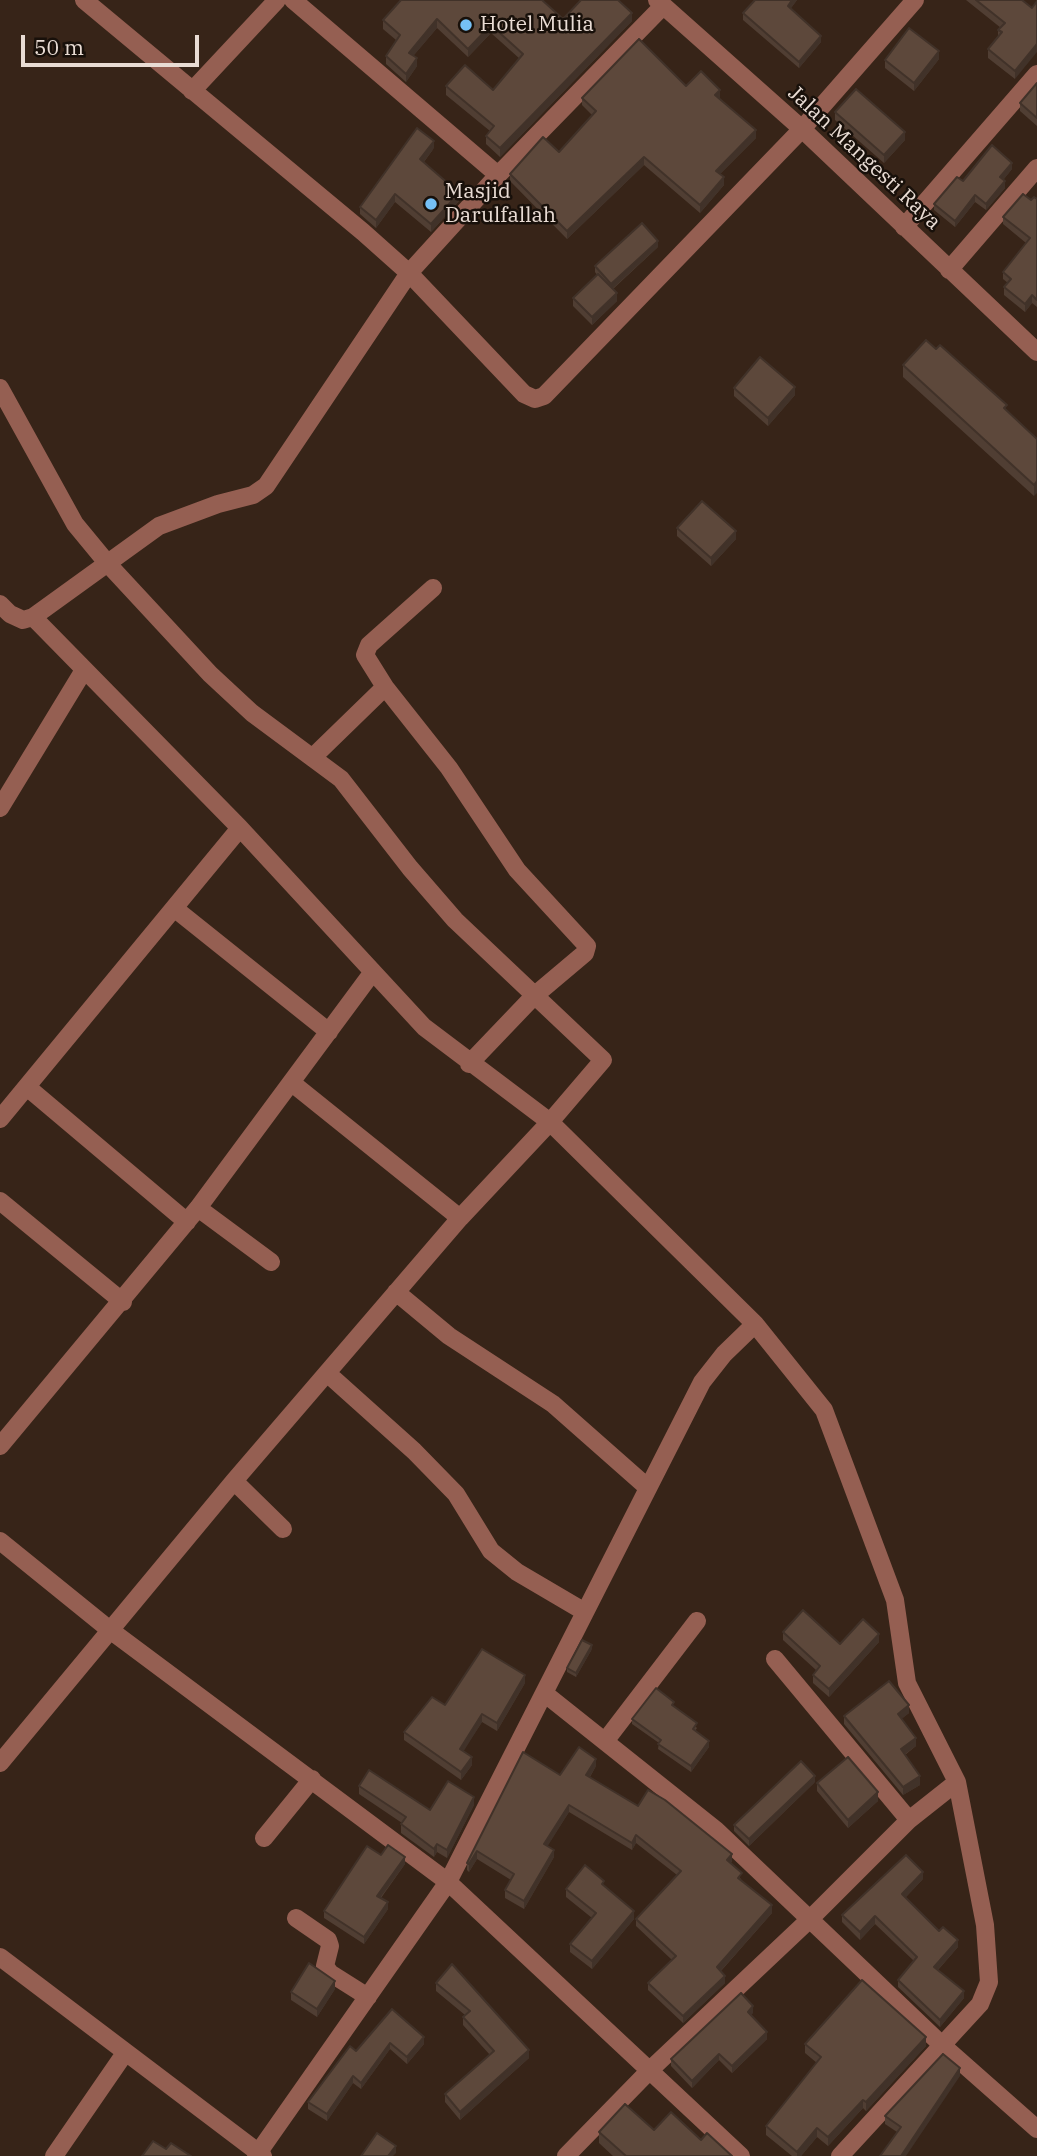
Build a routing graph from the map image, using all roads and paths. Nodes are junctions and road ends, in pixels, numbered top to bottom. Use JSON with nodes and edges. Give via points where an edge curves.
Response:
{"nodes":[{"id":1,"x":84,"y":0,"type":"edge"},
{"id":2,"x":277,"y":0,"type":"edge"},
{"id":3,"x":293,"y":0,"type":"edge"},
{"id":4,"x":660,"y":3,"type":"edge"},
{"id":5,"x":907,"y":3,"type":"edge"},
{"id":6,"x":1037,"y":74,"type":"edge"},
{"id":7,"x":192,"y":91,"type":"junction"},
{"id":8,"x":802,"y":129,"type":"junction"},
{"id":9,"x":1035,"y":174,"type":"edge"},
{"id":10,"x":498,"y":175,"type":"junction"},
{"id":11,"x":904,"y":227,"type":"junction"},
{"id":12,"x":949,"y":270,"type":"junction"},
{"id":13,"x":409,"y":273,"type":"junction"},
{"id":14,"x":1037,"y":352,"type":"edge"},
{"id":15,"x":0,"y":388,"type":"edge"},
{"id":16,"x":108,"y":564,"type":"junction"},
{"id":17,"x":433,"y":587,"type":"dead end"},
{"id":18,"x":0,"y":604,"type":"edge"},
{"id":19,"x":33,"y":617,"type":"junction"},
{"id":20,"x":84,"y":670,"type":"junction"},
{"id":21,"x":385,"y":687,"type":"junction"},
{"id":22,"x":313,"y":757,"type":"junction"},
{"id":23,"x":0,"y":808,"type":"edge"},
{"id":24,"x":240,"y":828,"type":"junction"},
{"id":25,"x":174,"y":908,"type":"junction"},
{"id":26,"x":372,"y":973,"type":"junction"},
{"id":27,"x":534,"y":996,"type":"junction"},
{"id":28,"x":329,"y":1032,"type":"junction"},
{"id":29,"x":469,"y":1064,"type":"junction"},
{"id":30,"x":292,"y":1083,"type":"junction"},
{"id":31,"x":27,"y":1087,"type":"junction"},
{"id":32,"x":1,"y":1118,"type":"edge"},
{"id":33,"x":550,"y":1122,"type":"junction"},
{"id":34,"x":0,"y":1201,"type":"edge"},
{"id":35,"x":192,"y":1215,"type":"junction"},
{"id":36,"x":460,"y":1218,"type":"junction"},
{"id":37,"x":271,"y":1262,"type":"dead end"},
{"id":38,"x":396,"y":1293,"type":"junction"},
{"id":39,"x":122,"y":1302,"type":"junction"},
{"id":40,"x":754,"y":1324,"type":"junction"},
{"id":41,"x":327,"y":1373,"type":"junction"},
{"id":42,"x":0,"y":1446,"type":"edge"},
{"id":43,"x":234,"y":1481,"type":"junction"},
{"id":44,"x":647,"y":1487,"type":"junction"},
{"id":45,"x":283,"y":1529,"type":"dead end"},
{"id":46,"x":0,"y":1541,"type":"edge"},
{"id":47,"x":585,"y":1612,"type":"junction"},
{"id":48,"x":697,"y":1621,"type":"dead end"},
{"id":49,"x":110,"y":1630,"type":"junction"},
{"id":50,"x":775,"y":1659,"type":"dead end"},
{"id":51,"x":544,"y":1693,"type":"junction"},
{"id":52,"x":606,"y":1740,"type":"junction"},
{"id":53,"x":0,"y":1763,"type":"edge"},
{"id":54,"x":312,"y":1779,"type":"junction"},
{"id":55,"x":957,"y":1782,"type":"junction"},
{"id":56,"x":909,"y":1820,"type":"junction"},
{"id":57,"x":264,"y":1838,"type":"dead end"},
{"id":58,"x":448,"y":1882,"type":"junction"},
{"id":59,"x":296,"y":1918,"type":"dead end"},
{"id":60,"x":810,"y":1919,"type":"junction"},
{"id":61,"x":0,"y":1957,"type":"edge"},
{"id":62,"x":368,"y":1997,"type":"junction"},
{"id":63,"x":943,"y":2046,"type":"junction"},
{"id":64,"x":125,"y":2053,"type":"junction"},
{"id":65,"x":650,"y":2069,"type":"junction"},
{"id":66,"x":1037,"y":2129,"type":"edge"},
{"id":67,"x":259,"y":2155,"type":"edge"},
{"id":68,"x":54,"y":2156,"type":"edge"},
{"id":69,"x":566,"y":2156,"type":"edge"},
{"id":70,"x":741,"y":2156,"type":"edge"},
{"id":71,"x":840,"y":2156,"type":"edge"}],
"edges":[{"from":1,"to":7,"type":"street"},
{"from":2,"to":7,"type":"street"},
{"from":3,"to":10,"type":"street"},
{"from":4,"to":8,"type":"street","name":"Jalan Mangesti Raya"},
{"from":4,"to":10,"type":"street"},
{"from":5,"to":8,"type":"street"},
{"from":6,"to":11,"type":"street"},
{"from":7,"to":13,"type":"street"},
{"from":8,"to":11,"type":"street","name":"Jalan Mangesti Raya"},
{"from":8,"to":13,"type":"street","via":[[539,398],[524,394]]},
{"from":9,"to":12,"type":"street"},
{"from":10,"to":13,"type":"street"},
{"from":11,"to":12,"type":"street","name":"Jalan Mangesti Raya"},
{"from":12,"to":14,"type":"street","name":"Jalan Mangesti Raya"},
{"from":13,"to":16,"type":"street","via":[[266,486],[159,526]]},
{"from":15,"to":16,"type":"street","via":[[75,524]]},
{"from":16,"to":19,"type":"street"},
{"from":16,"to":22,"type":"street","via":[[209,674],[252,713]]},
{"from":17,"to":21,"type":"street","via":[[365,650]]},
{"from":18,"to":19,"type":"street","via":[[23,620]]},
{"from":19,"to":20,"type":"street"},
{"from":20,"to":23,"type":"street"},
{"from":20,"to":24,"type":"street"},
{"from":21,"to":22,"type":"street"},
{"from":21,"to":27,"type":"street","via":[[449,768],[517,870],[587,946],[585,953]]},
{"from":22,"to":27,"type":"street","via":[[341,779],[455,920]]},
{"from":24,"to":25,"type":"street"},
{"from":24,"to":26,"type":"street"},
{"from":25,"to":28,"type":"street"},
{"from":25,"to":31,"type":"street"},
{"from":26,"to":28,"type":"street"},
{"from":26,"to":29,"type":"street","via":[[424,1027]]},
{"from":27,"to":29,"type":"street"},
{"from":27,"to":33,"type":"street","via":[[603,1060]]},
{"from":28,"to":30,"type":"street"},
{"from":29,"to":33,"type":"street"},
{"from":30,"to":35,"type":"street"},
{"from":30,"to":36,"type":"street"},
{"from":31,"to":32,"type":"street"},
{"from":31,"to":35,"type":"street"},
{"from":33,"to":36,"type":"street"},
{"from":33,"to":40,"type":"street"},
{"from":34,"to":39,"type":"street"},
{"from":35,"to":37,"type":"street"},
{"from":35,"to":39,"type":"street"},
{"from":36,"to":38,"type":"street"},
{"from":38,"to":41,"type":"street"},
{"from":38,"to":44,"type":"street","via":[[449,1335],[553,1404]]},
{"from":39,"to":42,"type":"street"},
{"from":40,"to":44,"type":"street","via":[[702,1382]]},
{"from":40,"to":55,"type":"street","via":[[824,1409],[895,1600],[907,1683]]},
{"from":41,"to":43,"type":"street"},
{"from":41,"to":47,"type":"street","via":[[456,1494],[491,1550],[517,1572]]},
{"from":43,"to":45,"type":"street"},
{"from":43,"to":49,"type":"street"},
{"from":44,"to":47,"type":"street"},
{"from":46,"to":49,"type":"street"},
{"from":47,"to":51,"type":"street"},
{"from":48,"to":52,"type":"street"},
{"from":49,"to":53,"type":"street"},
{"from":49,"to":54,"type":"street"},
{"from":50,"to":56,"type":"street"},
{"from":51,"to":52,"type":"street"},
{"from":51,"to":58,"type":"street"},
{"from":52,"to":60,"type":"street","via":[[716,1830]]},
{"from":54,"to":57,"type":"street"},
{"from":54,"to":58,"type":"street"},
{"from":55,"to":56,"type":"street"},
{"from":55,"to":63,"type":"street","via":[[985,1925],[989,1982],[981,2004]]},
{"from":56,"to":60,"type":"street"},
{"from":58,"to":62,"type":"street"},
{"from":58,"to":65,"type":"street"},
{"from":59,"to":62,"type":"street","via":[[328,1940],[326,1966],[330,1973]]},
{"from":60,"to":63,"type":"street"},
{"from":60,"to":65,"type":"street"},
{"from":61,"to":64,"type":"street"},
{"from":62,"to":67,"type":"street"},
{"from":63,"to":66,"type":"street"},
{"from":63,"to":71,"type":"street"},
{"from":64,"to":67,"type":"street"},
{"from":64,"to":68,"type":"street"},
{"from":65,"to":69,"type":"street"},
{"from":65,"to":70,"type":"street"}]}
